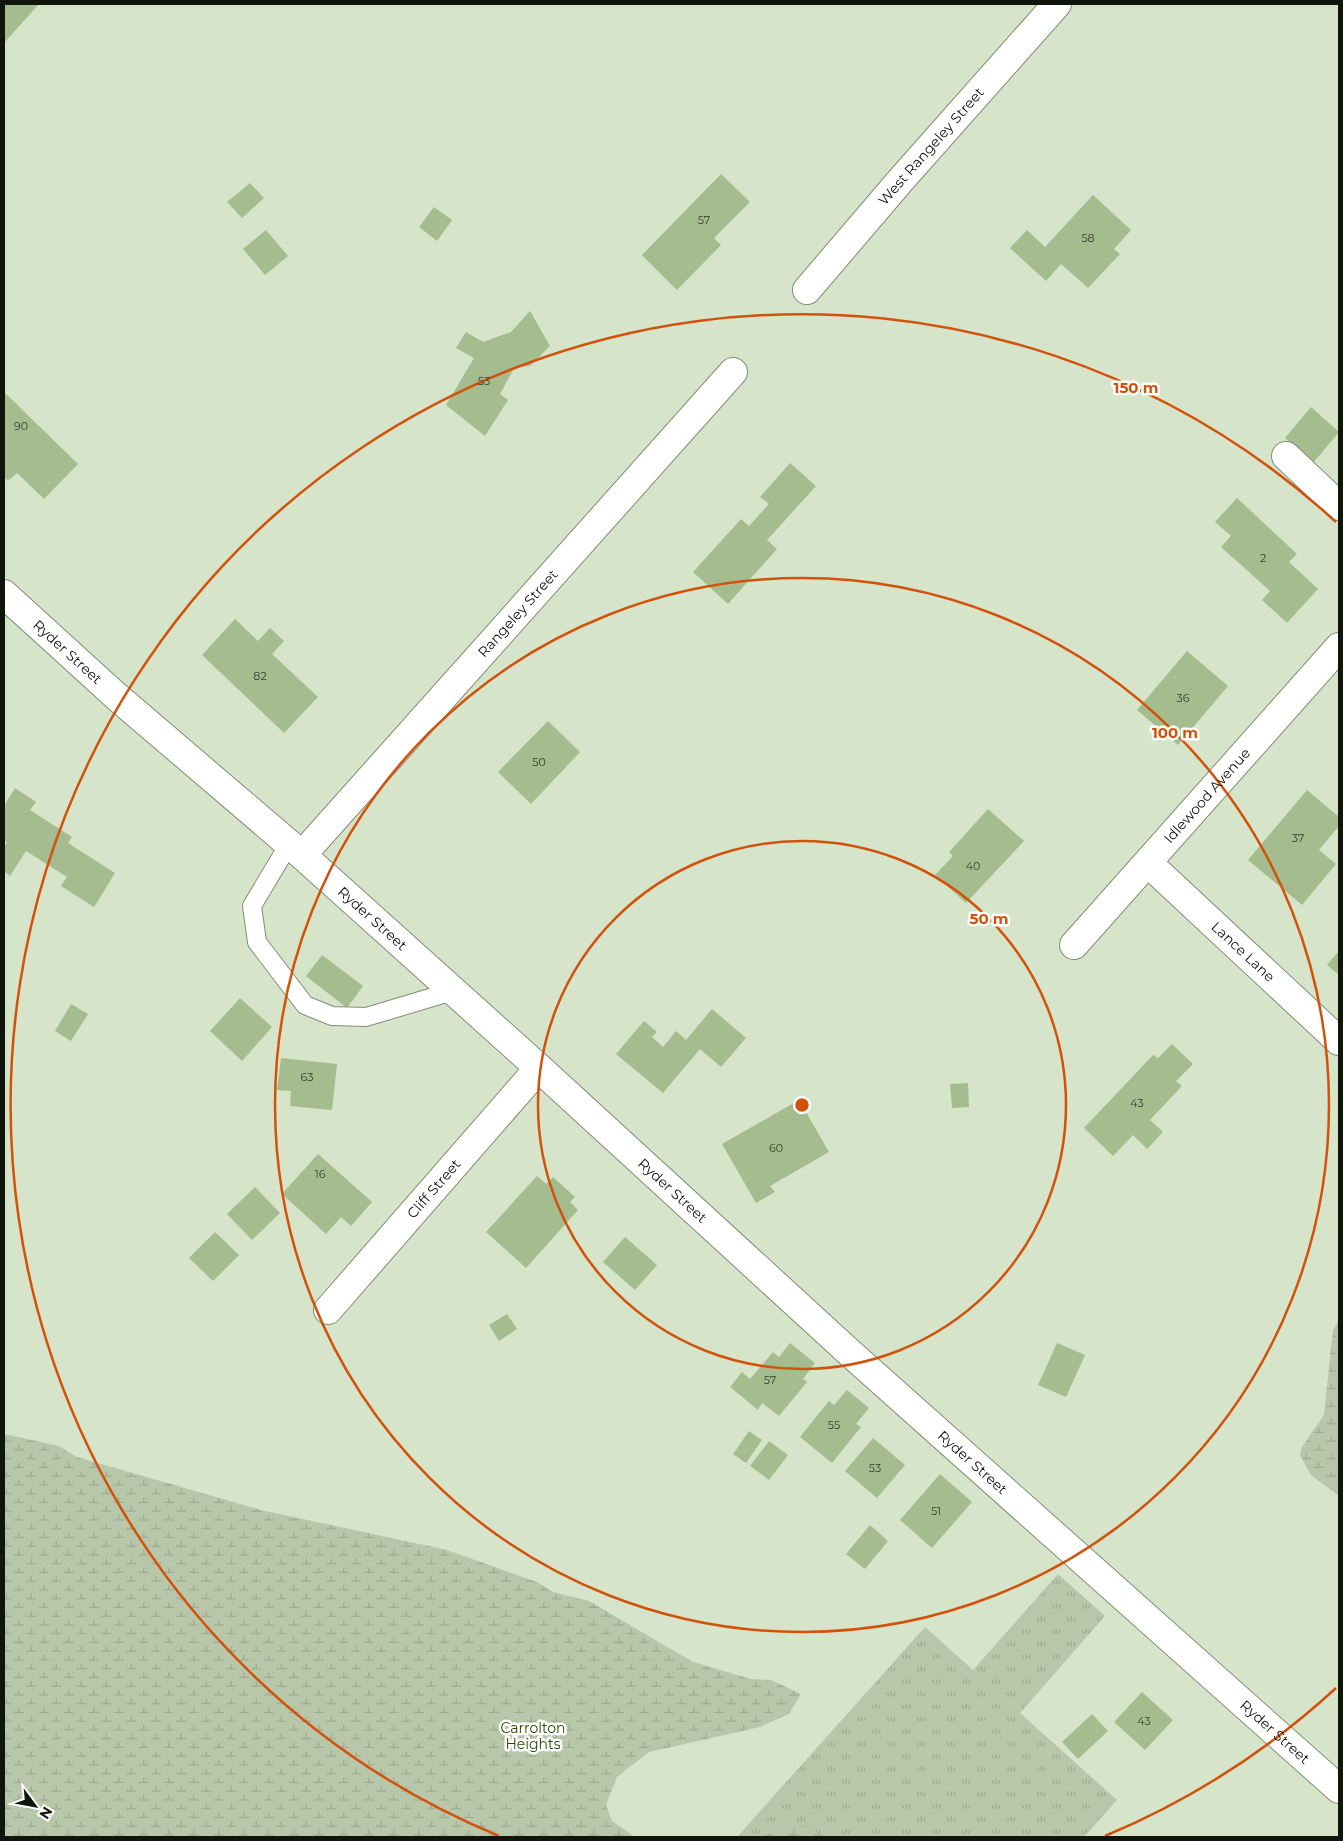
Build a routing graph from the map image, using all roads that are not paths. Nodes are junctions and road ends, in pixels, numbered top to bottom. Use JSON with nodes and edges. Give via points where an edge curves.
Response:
{"nodes":[{"id":1,"x":1057,"y":4,"type":"edge"},
{"id":2,"x":807,"y":290,"type":"dead end"},
{"id":3,"x":733,"y":372,"type":"dead end"},
{"id":4,"x":1286,"y":456,"type":"dead end"},
{"id":5,"x":1339,"y":506,"type":"edge"},
{"id":6,"x":4,"y":594,"type":"edge"},
{"id":7,"x":1339,"y":647,"type":"edge"},
{"id":8,"x":296,"y":850,"type":"junction"},
{"id":9,"x":1148,"y":863,"type":"junction"},
{"id":10,"x":1074,"y":945,"type":"dead end"},
{"id":11,"x":453,"y":991,"type":"junction"},
{"id":12,"x":1339,"y":1040,"type":"edge"},
{"id":13,"x":539,"y":1068,"type":"junction"},
{"id":14,"x":328,"y":1310,"type":"dead end"},
{"id":15,"x":1339,"y":1789,"type":"edge"}],
"edges":[{"from":1,"to":2,"type":"street","name":"West Rangeley Street"},
{"from":3,"to":8,"type":"street","name":"Rangeley Street"},
{"from":4,"to":5,"type":"street"},
{"from":6,"to":8,"type":"street","name":"Ryder Street","via":[[116,696]]},
{"from":7,"to":9,"type":"street","name":"Idlewood Avenue"},
{"from":8,"to":11,"type":"street","name":"Ryder Street"},
{"from":8,"to":11,"type":"lane","via":[[252,906],[257,942],[305,1005],[332,1016],[366,1017]]},
{"from":9,"to":10,"type":"street","name":"Idlewood Avenue"},
{"from":9,"to":12,"type":"street","name":"Lance Lane"},
{"from":11,"to":13,"type":"street","name":"Ryder Street"},
{"from":13,"to":14,"type":"street","name":"Cliff Street"},
{"from":13,"to":15,"type":"street","name":"Ryder Street","via":[[850,1353]]}]}
